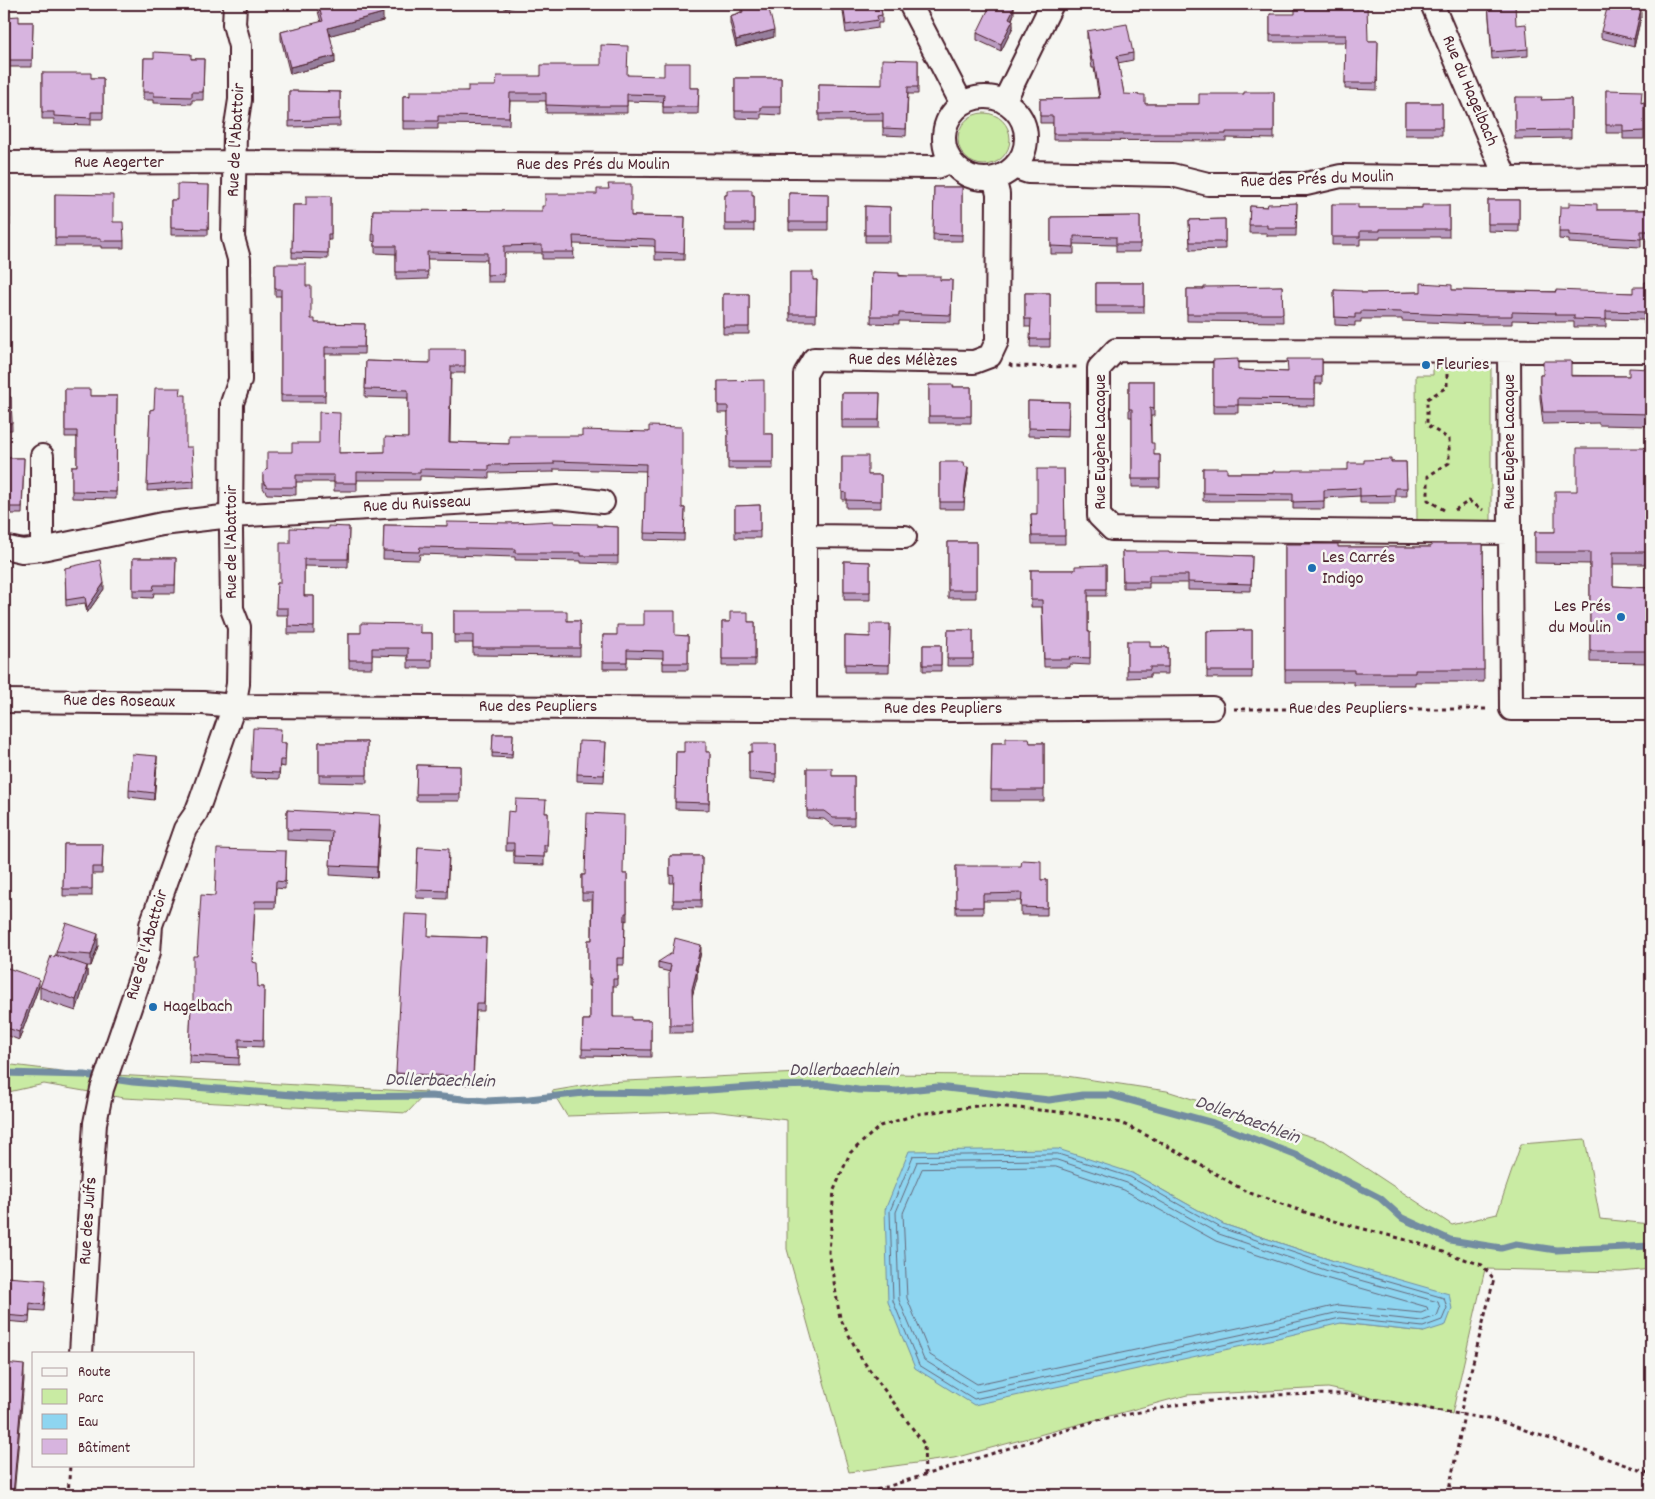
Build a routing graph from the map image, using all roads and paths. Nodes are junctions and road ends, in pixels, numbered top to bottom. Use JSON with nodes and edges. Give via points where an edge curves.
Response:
{"nodes":[{"id":1,"x":234,"y":4,"type":"edge"},
{"id":2,"x":910,"y":4,"type":"edge"},
{"id":3,"x":1052,"y":4,"type":"edge"},
{"id":4,"x":1432,"y":4,"type":"edge"},
{"id":5,"x":1004,"y":102,"type":"junction"},
{"id":6,"x":962,"y":104,"type":"junction"},
{"id":7,"x":951,"y":161,"type":"junction"},
{"id":8,"x":234,"y":162,"type":"junction"},
{"id":9,"x":4,"y":163,"type":"edge"},
{"id":10,"x":1014,"y":167,"type":"junction"},
{"id":11,"x":1651,"y":177,"type":"edge"},
{"id":12,"x":994,"y":178,"type":"junction"},
{"id":13,"x":1506,"y":178,"type":"junction"},
{"id":14,"x":1447,"y":350,"type":"junction"},
{"id":15,"x":1509,"y":350,"type":"junction"},
{"id":16,"x":1651,"y":351,"type":"edge"},
{"id":17,"x":990,"y":356,"type":"junction"},
{"id":18,"x":1099,"y":368,"type":"junction"},
{"id":19,"x":42,"y":456,"type":"dead end"},
{"id":20,"x":603,"y":502,"type":"dead end"},
{"id":21,"x":1484,"y":510,"type":"dead end"},
{"id":22,"x":232,"y":516,"type":"junction"},
{"id":23,"x":1510,"y":533,"type":"junction"},
{"id":24,"x":806,"y":536,"type":"junction"},
{"id":25,"x":905,"y":537,"type":"dead end"},
{"id":26,"x":4,"y":547,"type":"edge"},
{"id":27,"x":42,"y":549,"type":"junction"},
{"id":28,"x":4,"y":701,"type":"edge"},
{"id":29,"x":234,"y":706,"type":"junction"},
{"id":30,"x":805,"y":708,"type":"junction"},
{"id":31,"x":1212,"y":708,"type":"joint"},
{"id":32,"x":1511,"y":709,"type":"junction"},
{"id":33,"x":1651,"y":709,"type":"edge"},
{"id":34,"x":102,"y":1089,"type":"joint"},
{"id":35,"x":81,"y":1352,"type":"edge"},
{"id":36,"x":1462,"y":1414,"type":"junction"},
{"id":37,"x":70,"y":1466,"type":"edge"},
{"id":38,"x":1651,"y":1474,"type":"edge"},
{"id":39,"x":925,"y":1475,"type":"junction"},
{"id":40,"x":68,"y":1495,"type":"edge"},
{"id":41,"x":861,"y":1495,"type":"edge"},
{"id":42,"x":1448,"y":1495,"type":"edge"}],
"edges":[{"from":1,"to":8,"type":"street","name":"Rue de l'Abattoir","via":[[234,24],[240,46]]},
{"from":2,"to":6,"type":"street"},
{"from":3,"to":5,"type":"street"},
{"from":4,"to":13,"type":"street","name":"Rue du Hagelbach"},
{"from":5,"to":6,"type":"street","via":[[983,97]]},
{"from":5,"to":10,"type":"street","via":[[1021,120],[1025,132],[1025,145]]},
{"from":6,"to":7,"type":"street","via":[[946,124],[945,150]]},
{"from":7,"to":8,"type":"street","name":"Rue des Prés du Moulin","via":[[936,167]]},
{"from":7,"to":12,"type":"street","via":[[970,176]]},
{"from":8,"to":9,"type":"street","name":"Rue Aegerter"},
{"from":8,"to":22,"type":"street","name":"Rue de l'Abattoir","via":[[233,238],[239,260],[240,380],[232,403]]},
{"from":10,"to":12,"type":"street"},
{"from":10,"to":13,"type":"street","name":"Rue des Prés du Moulin","via":[[1035,172],[1172,174],[1208,184],[1306,184],[1342,176]]},
{"from":11,"to":13,"type":"street","name":"Rue des Prés du Moulin"},
{"from":12,"to":17,"type":"street","via":[[998,194],[997,341]]},
{"from":14,"to":15,"type":"street","name":"Rue Eugène Lacaque"},
{"from":14,"to":18,"type":"street","name":"Rue Eugène Lacaque","via":[[1116,350]]},
{"from":14,"to":21,"type":"path","via":[[1447,387],[1427,399],[1428,425],[1449,439],[1449,463],[1428,476],[1428,500],[1450,514],[1469,501]]},
{"from":15,"to":16,"type":"street","name":"Rue Eugène Lacaque"},
{"from":15,"to":23,"type":"street","name":"Rue Eugène Lacaque"},
{"from":17,"to":18,"type":"path","via":[[1012,366]]},
{"from":17,"to":24,"type":"street","name":"Rue des Mélèzes","via":[[974,362],[814,359],[805,374]]},
{"from":18,"to":23,"type":"street","name":"Rue Eugène Lacaque","via":[[1099,516],[1112,529]]},
{"from":19,"to":27,"type":"street"},
{"from":20,"to":22,"type":"street","name":"Rue du Ruisseau","via":[[558,497]]},
{"from":22,"to":27,"type":"street","name":"Rue du Ruisseau","via":[[162,524]]},
{"from":22,"to":29,"type":"street","name":"Rue de l'Abattoir","via":[[232,608],[239,627],[238,684]]},
{"from":23,"to":32,"type":"street","name":"Rue Eugène Lacaque"},
{"from":24,"to":25,"type":"street"},
{"from":24,"to":30,"type":"street","name":"Rue des Mélèzes"},
{"from":26,"to":27,"type":"street","name":"Rue du Ruisseau","via":[[22,551]]},
{"from":28,"to":29,"type":"street","name":"Rue des Roseaux"},
{"from":29,"to":30,"type":"street","name":"Rue des Peupliers"},
{"from":29,"to":34,"type":"street","name":"Rue de l'Abattoir","via":[[154,917],[149,952]]},
{"from":30,"to":31,"type":"street","name":"Rue des Peupliers"},
{"from":31,"to":32,"type":"path","name":"Rue des Peupliers"},
{"from":32,"to":33,"type":"street"},
{"from":34,"to":35,"type":"street","name":"Rue des Juifs","via":[[95,1123]]},
{"from":36,"to":38,"type":"path","via":[[1499,1420]]},
{"from":36,"to":39,"type":"path","via":[[1344,1394],[1268,1396],[1182,1404],[1098,1420]]},
{"from":36,"to":39,"type":"path","via":[[1494,1279],[1482,1265],[1414,1242],[1322,1218],[1248,1192],[1121,1123],[1071,1113],[985,1105],[918,1114],[880,1126],[850,1153],[834,1190],[829,1252],[840,1318],[861,1358],[924,1444]]},
{"from":36,"to":42,"type":"path"},
{"from":37,"to":40,"type":"path"},
{"from":39,"to":41,"type":"path"}]}
